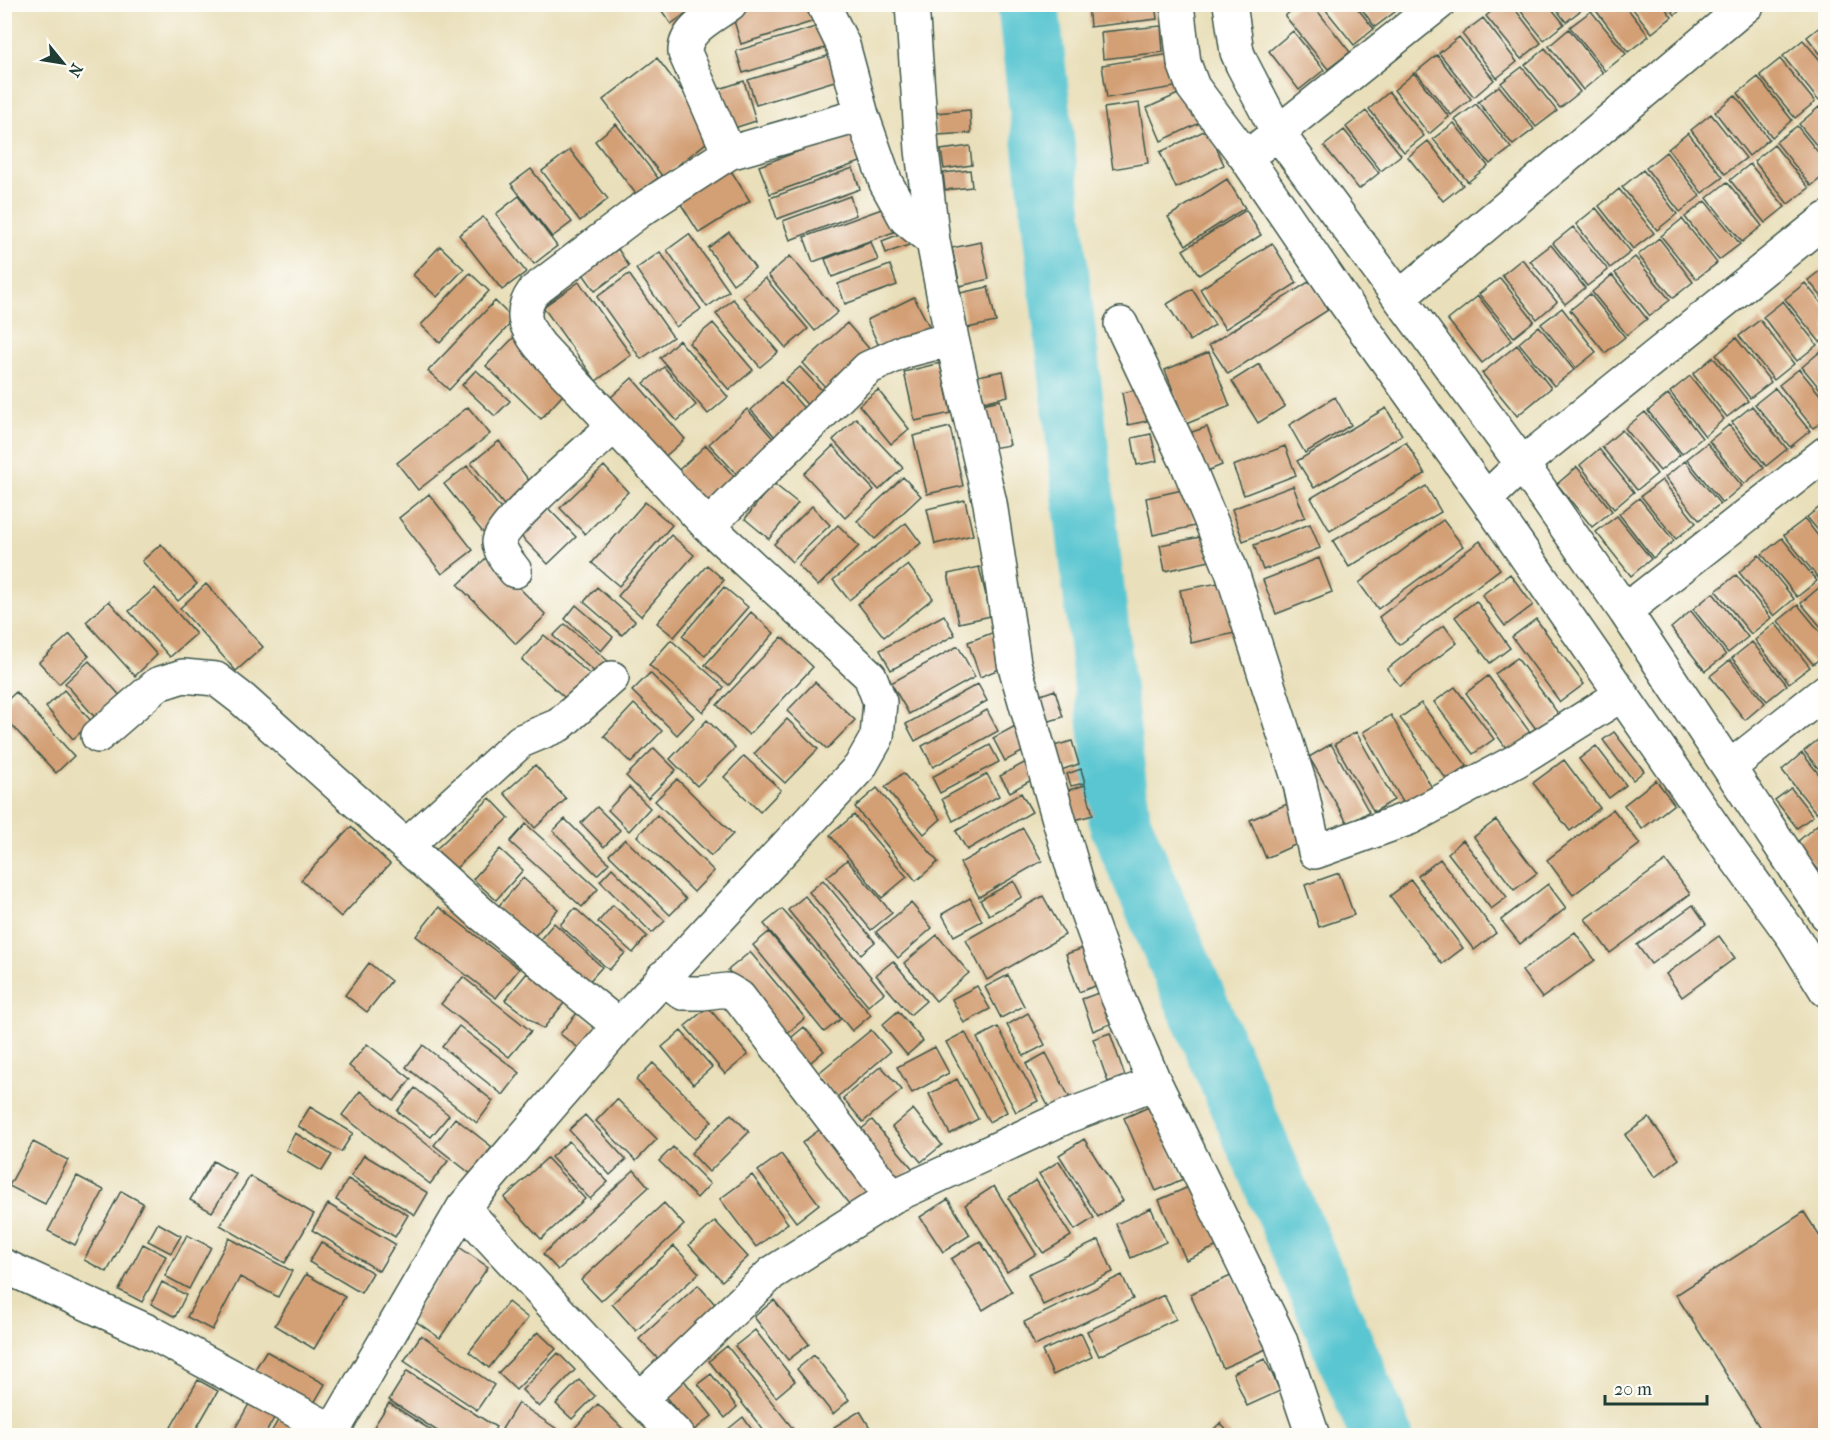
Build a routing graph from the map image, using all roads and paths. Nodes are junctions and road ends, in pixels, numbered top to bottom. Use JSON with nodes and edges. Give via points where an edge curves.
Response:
{"nodes":[{"id":1,"x":729,"y":4,"type":"edge"},
{"id":2,"x":823,"y":4,"type":"edge"},
{"id":3,"x":912,"y":4,"type":"edge"},
{"id":4,"x":1177,"y":4,"type":"edge"},
{"id":5,"x":1230,"y":4,"type":"edge"},
{"id":6,"x":1437,"y":4,"type":"edge"},
{"id":7,"x":1748,"y":4,"type":"edge"},
{"id":8,"x":862,"y":115,"type":"junction"},
{"id":9,"x":1278,"y":133,"type":"junction"},
{"id":10,"x":729,"y":153,"type":"junction"},
{"id":11,"x":1245,"y":156,"type":"junction"},
{"id":12,"x":1826,"y":219,"type":"edge"},
{"id":13,"x":933,"y":241,"type":"junction"},
{"id":14,"x":1400,"y":297,"type":"junction"},
{"id":15,"x":1121,"y":324,"type":"dead end"},
{"id":16,"x":952,"y":339,"type":"junction"},
{"id":17,"x":614,"y":426,"type":"junction"},
{"id":18,"x":1826,"y":453,"type":"edge"},
{"id":19,"x":1522,"y":464,"type":"junction"},
{"id":20,"x":1486,"y":499,"type":"junction"},
{"id":21,"x":708,"y":526,"type":"junction"},
{"id":22,"x":515,"y":571,"type":"dead end"},
{"id":23,"x":1625,"y":611,"type":"junction"},
{"id":24,"x":612,"y":678,"type":"dead end"},
{"id":25,"x":1826,"y":691,"type":"edge"},
{"id":26,"x":1621,"y":695,"type":"junction"},
{"id":27,"x":98,"y":736,"type":"dead end"},
{"id":28,"x":1730,"y":767,"type":"junction"},
{"id":29,"x":406,"y":846,"type":"junction"},
{"id":30,"x":1826,"y":915,"type":"edge"},
{"id":31,"x":1794,"y":938,"type":"junction"},
{"id":32,"x":663,"y":978,"type":"junction"},
{"id":33,"x":1826,"y":990,"type":"edge"},
{"id":34,"x":619,"y":1026,"type":"junction"},
{"id":35,"x":1155,"y":1083,"type":"junction"},
{"id":36,"x":892,"y":1197,"type":"junction"},
{"id":37,"x":463,"y":1208,"type":"junction"},
{"id":38,"x":4,"y":1266,"type":"edge"},
{"id":39,"x":640,"y":1399,"type":"junction"},
{"id":40,"x":331,"y":1433,"type":"edge"},
{"id":41,"x":678,"y":1436,"type":"edge"},
{"id":42,"x":1313,"y":1436,"type":"edge"}],
"edges":[{"from":1,"to":10,"type":"street","via":[[693,31],[684,47]]},
{"from":2,"to":8,"type":"street","via":[[843,45]]},
{"from":3,"to":13,"type":"street"},
{"from":4,"to":11,"type":"street","via":[[1184,63],[1193,87]]},
{"from":5,"to":9,"type":"street","via":[[1237,52]]},
{"from":6,"to":9,"type":"street"},
{"from":7,"to":14,"type":"street"},
{"from":8,"to":10,"type":"street"},
{"from":8,"to":13,"type":"street","via":[[895,201],[906,219]]},
{"from":9,"to":11,"type":"street"},
{"from":9,"to":14,"type":"street"},
{"from":10,"to":17,"type":"street","via":[[638,212],[534,291],[528,300],[524,319],[531,334]]},
{"from":11,"to":20,"type":"street"},
{"from":12,"to":19,"type":"street"},
{"from":13,"to":16,"type":"street"},
{"from":14,"to":19,"type":"street"},
{"from":15,"to":26,"type":"street","via":[[1187,463],[1232,572],[1300,784],[1315,852],[1410,818],[1516,761]]},
{"from":16,"to":21,"type":"street","via":[[905,351],[868,368]]},
{"from":16,"to":35,"type":"street","via":[[990,502],[1014,663],[1081,896],[1118,998]]},
{"from":17,"to":21,"type":"street"},
{"from":17,"to":22,"type":"street","via":[[517,515],[502,534],[499,542]]},
{"from":18,"to":23,"type":"street"},
{"from":19,"to":20,"type":"street"},
{"from":19,"to":23,"type":"street"},
{"from":20,"to":26,"type":"street"},
{"from":21,"to":32,"type":"street","via":[[870,676],[880,702],[877,737],[860,767]]},
{"from":23,"to":28,"type":"street"},
{"from":24,"to":29,"type":"street","via":[[559,725],[521,741]]},
{"from":25,"to":28,"type":"street"},
{"from":26,"to":31,"type":"street"},
{"from":27,"to":29,"type":"street","via":[[158,684],[183,676],[216,680]]},
{"from":28,"to":30,"type":"street"},
{"from":29,"to":34,"type":"street","via":[[483,915]]},
{"from":30,"to":31,"type":"street"},
{"from":31,"to":33,"type":"street"},
{"from":32,"to":34,"type":"street"},
{"from":32,"to":36,"type":"street","via":[[683,993],[727,990],[739,997]]},
{"from":34,"to":37,"type":"street"},
{"from":35,"to":36,"type":"street","via":[[1068,1116]]},
{"from":35,"to":42,"type":"street","via":[[1280,1339]]},
{"from":36,"to":39,"type":"street","via":[[772,1273]]},
{"from":37,"to":39,"type":"street"},
{"from":37,"to":40,"type":"street"},
{"from":38,"to":40,"type":"street","via":[[156,1335]]},
{"from":39,"to":41,"type":"street"}]}
